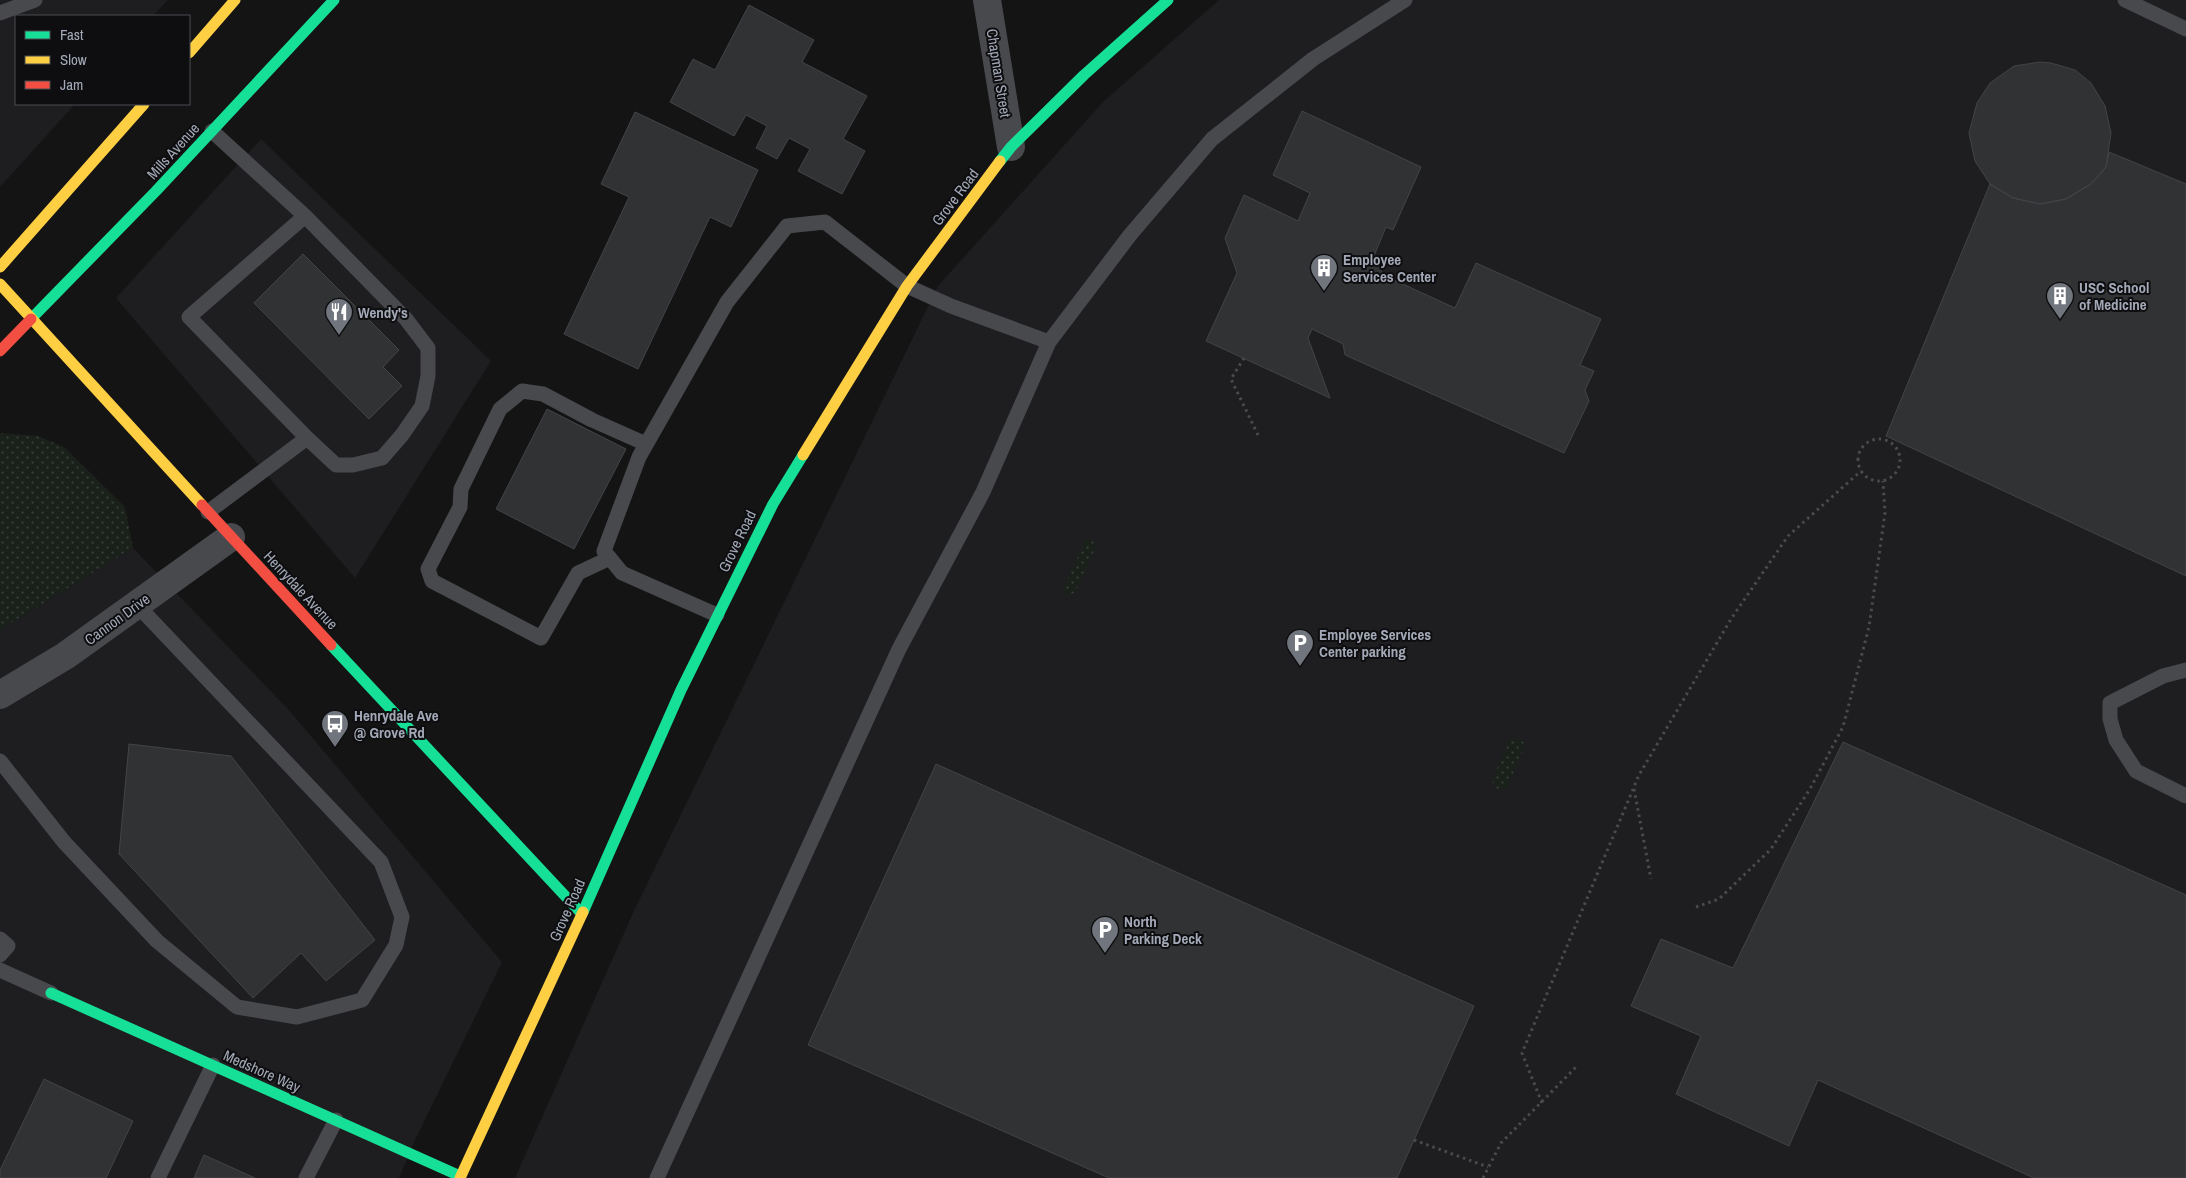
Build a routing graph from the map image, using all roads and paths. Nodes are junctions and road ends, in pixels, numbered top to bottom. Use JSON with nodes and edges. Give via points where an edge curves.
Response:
{"nodes":[{"id":1,"x":35,"y":0,"type":"edge"},
{"id":2,"x":235,"y":0,"type":"edge"},
{"id":3,"x":334,"y":0,"type":"edge"},
{"id":4,"x":988,"y":0,"type":"edge"},
{"id":5,"x":1168,"y":0,"type":"edge"},
{"id":6,"x":1405,"y":0,"type":"edge"},
{"id":7,"x":2125,"y":0,"type":"edge"},
{"id":8,"x":0,"y":14,"type":"edge"},
{"id":9,"x":2186,"y":29,"type":"edge"},
{"id":10,"x":190,"y":52,"type":"edge"},
{"id":11,"x":143,"y":105,"type":"edge"},
{"id":12,"x":212,"y":131,"type":"junction"},
{"id":13,"x":1011,"y":146,"type":"junction"},
{"id":14,"x":305,"y":216,"type":"junction"},
{"id":15,"x":0,"y":267,"type":"edge"},
{"id":16,"x":0,"y":284,"type":"edge"},
{"id":17,"x":907,"y":286,"type":"junction"},
{"id":18,"x":31,"y":318,"type":"junction"},
{"id":19,"x":1049,"y":342,"type":"junction"},
{"id":20,"x":0,"y":351,"type":"edge"},
{"id":21,"x":1244,"y":358,"type":"dead end"},
{"id":22,"x":1258,"y":436,"type":"dead end"},
{"id":23,"x":307,"y":438,"type":"junction"},
{"id":24,"x":646,"y":444,"type":"junction"},
{"id":25,"x":1861,"y":471,"type":"junction"},
{"id":26,"x":1883,"y":481,"type":"junction"},
{"id":27,"x":208,"y":512,"type":"junction"},
{"id":28,"x":230,"y":537,"type":"junction"},
{"id":29,"x":610,"y":558,"type":"junction"},
{"id":30,"x":137,"y":605,"type":"junction"},
{"id":31,"x":717,"y":615,"type":"junction"},
{"id":32,"x":2186,"y":670,"type":"edge"},
{"id":33,"x":0,"y":695,"type":"edge"},
{"id":34,"x":0,"y":761,"type":"edge"},
{"id":35,"x":1634,"y":788,"type":"junction"},
{"id":36,"x":2186,"y":796,"type":"edge"},
{"id":37,"x":1651,"y":879,"type":"dead end"},
{"id":38,"x":1696,"y":907,"type":"dead end"},
{"id":39,"x":582,"y":914,"type":"junction"},
{"id":40,"x":0,"y":939,"type":"edge"},
{"id":41,"x":0,"y":955,"type":"edge"},
{"id":42,"x":0,"y":970,"type":"edge"},
{"id":43,"x":51,"y":993,"type":"joint"},
{"id":44,"x":213,"y":1065,"type":"junction"},
{"id":45,"x":1576,"y":1067,"type":"dead end"},
{"id":46,"x":1542,"y":1103,"type":"junction"},
{"id":47,"x":336,"y":1120,"type":"junction"},
{"id":48,"x":1414,"y":1140,"type":"dead end"},
{"id":49,"x":1488,"y":1168,"type":"junction"},
{"id":50,"x":460,"y":1177,"type":"edge"},
{"id":51,"x":158,"y":1178,"type":"edge"},
{"id":52,"x":306,"y":1178,"type":"edge"},
{"id":53,"x":657,"y":1178,"type":"edge"},
{"id":54,"x":1483,"y":1178,"type":"edge"}],
"edges":[{"from":1,"to":8,"type":"lane"},
{"from":2,"to":10,"type":"main road"},
{"from":3,"to":12,"type":"main road","name":"Mills Avenue"},
{"from":4,"to":13,"type":"street","name":"Chapman Street"},
{"from":5,"to":13,"type":"main road","name":"Grove Road"},
{"from":6,"to":19,"type":"lane","via":[[1313,59],[1212,139],[1130,235]]},
{"from":7,"to":9,"type":"lane"},
{"from":11,"to":15,"type":"main road"},
{"from":12,"to":14,"type":"lane"},
{"from":12,"to":18,"type":"main road","name":"Mills Avenue"},
{"from":13,"to":17,"type":"main road","name":"Grove Road"},
{"from":14,"to":23,"type":"lane","via":[[189,317]]},
{"from":14,"to":23,"type":"lane","via":[[406,319],[428,348],[428,376],[422,406],[382,458],[353,465],[336,465]]},
{"from":16,"to":18,"type":"main road","name":"Henrydale Avenue"},
{"from":17,"to":19,"type":"lane","via":[[950,306]]},
{"from":17,"to":24,"type":"lane","via":[[825,222],[787,226],[727,302]]},
{"from":17,"to":31,"type":"main road","name":"Grove Road","via":[[773,504]]},
{"from":18,"to":20,"type":"main road","name":"Mills Avenue"},
{"from":18,"to":27,"type":"main road","name":"Henrydale Avenue"},
{"from":19,"to":53,"type":"lane","via":[[984,492],[899,649]]},
{"from":21,"to":22,"type":"path","via":[[1231,379]]},
{"from":23,"to":27,"type":"lane"},
{"from":24,"to":29,"type":"lane","via":[[638,457],[604,551]]},
{"from":24,"to":29,"type":"lane","via":[[543,394],[522,391],[500,409],[461,489],[460,507],[428,569],[432,581],[541,638],[578,573]]},
{"from":25,"to":26,"type":"path","via":[[1869,478]]},
{"from":25,"to":26,"type":"path","via":[[1858,461],[1863,446],[1878,438],[1887,440],[1899,451],[1900,460],[1898,470]]},
{"from":25,"to":35,"type":"path","via":[[1788,536],[1731,619]]},
{"from":26,"to":38,"type":"path","via":[[1885,513],[1870,627],[1844,727],[1810,789],[1771,849],[1719,899]]},
{"from":27,"to":28,"type":"main road","name":"Henrydale Avenue"},
{"from":28,"to":30,"type":"street","name":"Cannon Drive"},
{"from":28,"to":39,"type":"main road","name":"Henrydale Avenue"},
{"from":29,"to":31,"type":"lane","via":[[622,573]]},
{"from":30,"to":33,"type":"street","name":"Cannon Drive","via":[[66,656]]},
{"from":30,"to":34,"type":"lane","via":[[381,862],[402,917],[396,945],[362,1000],[297,1017],[236,1007],[157,941],[64,842]]},
{"from":31,"to":39,"type":"main road","name":"Grove Road"},
{"from":32,"to":36,"type":"lane","via":[[2163,676],[2110,702],[2110,719],[2116,740],[2136,771]]},
{"from":35,"to":37,"type":"path"},
{"from":35,"to":46,"type":"path","via":[[1522,1053]]},
{"from":39,"to":50,"type":"main road","name":"Grove Road"},
{"from":40,"to":41,"type":"lane","via":[[8,946]]},
{"from":42,"to":43,"type":"lane"},
{"from":43,"to":44,"type":"main road","name":"Medshore Way"},
{"from":44,"to":47,"type":"main road","name":"Medshore Way"},
{"from":44,"to":51,"type":"lane"},
{"from":45,"to":46,"type":"path"},
{"from":46,"to":49,"type":"path","via":[[1501,1143]]},
{"from":47,"to":50,"type":"main road","name":"Medshore Way"},
{"from":47,"to":52,"type":"lane"},
{"from":48,"to":49,"type":"path"},
{"from":49,"to":54,"type":"path"}]}
